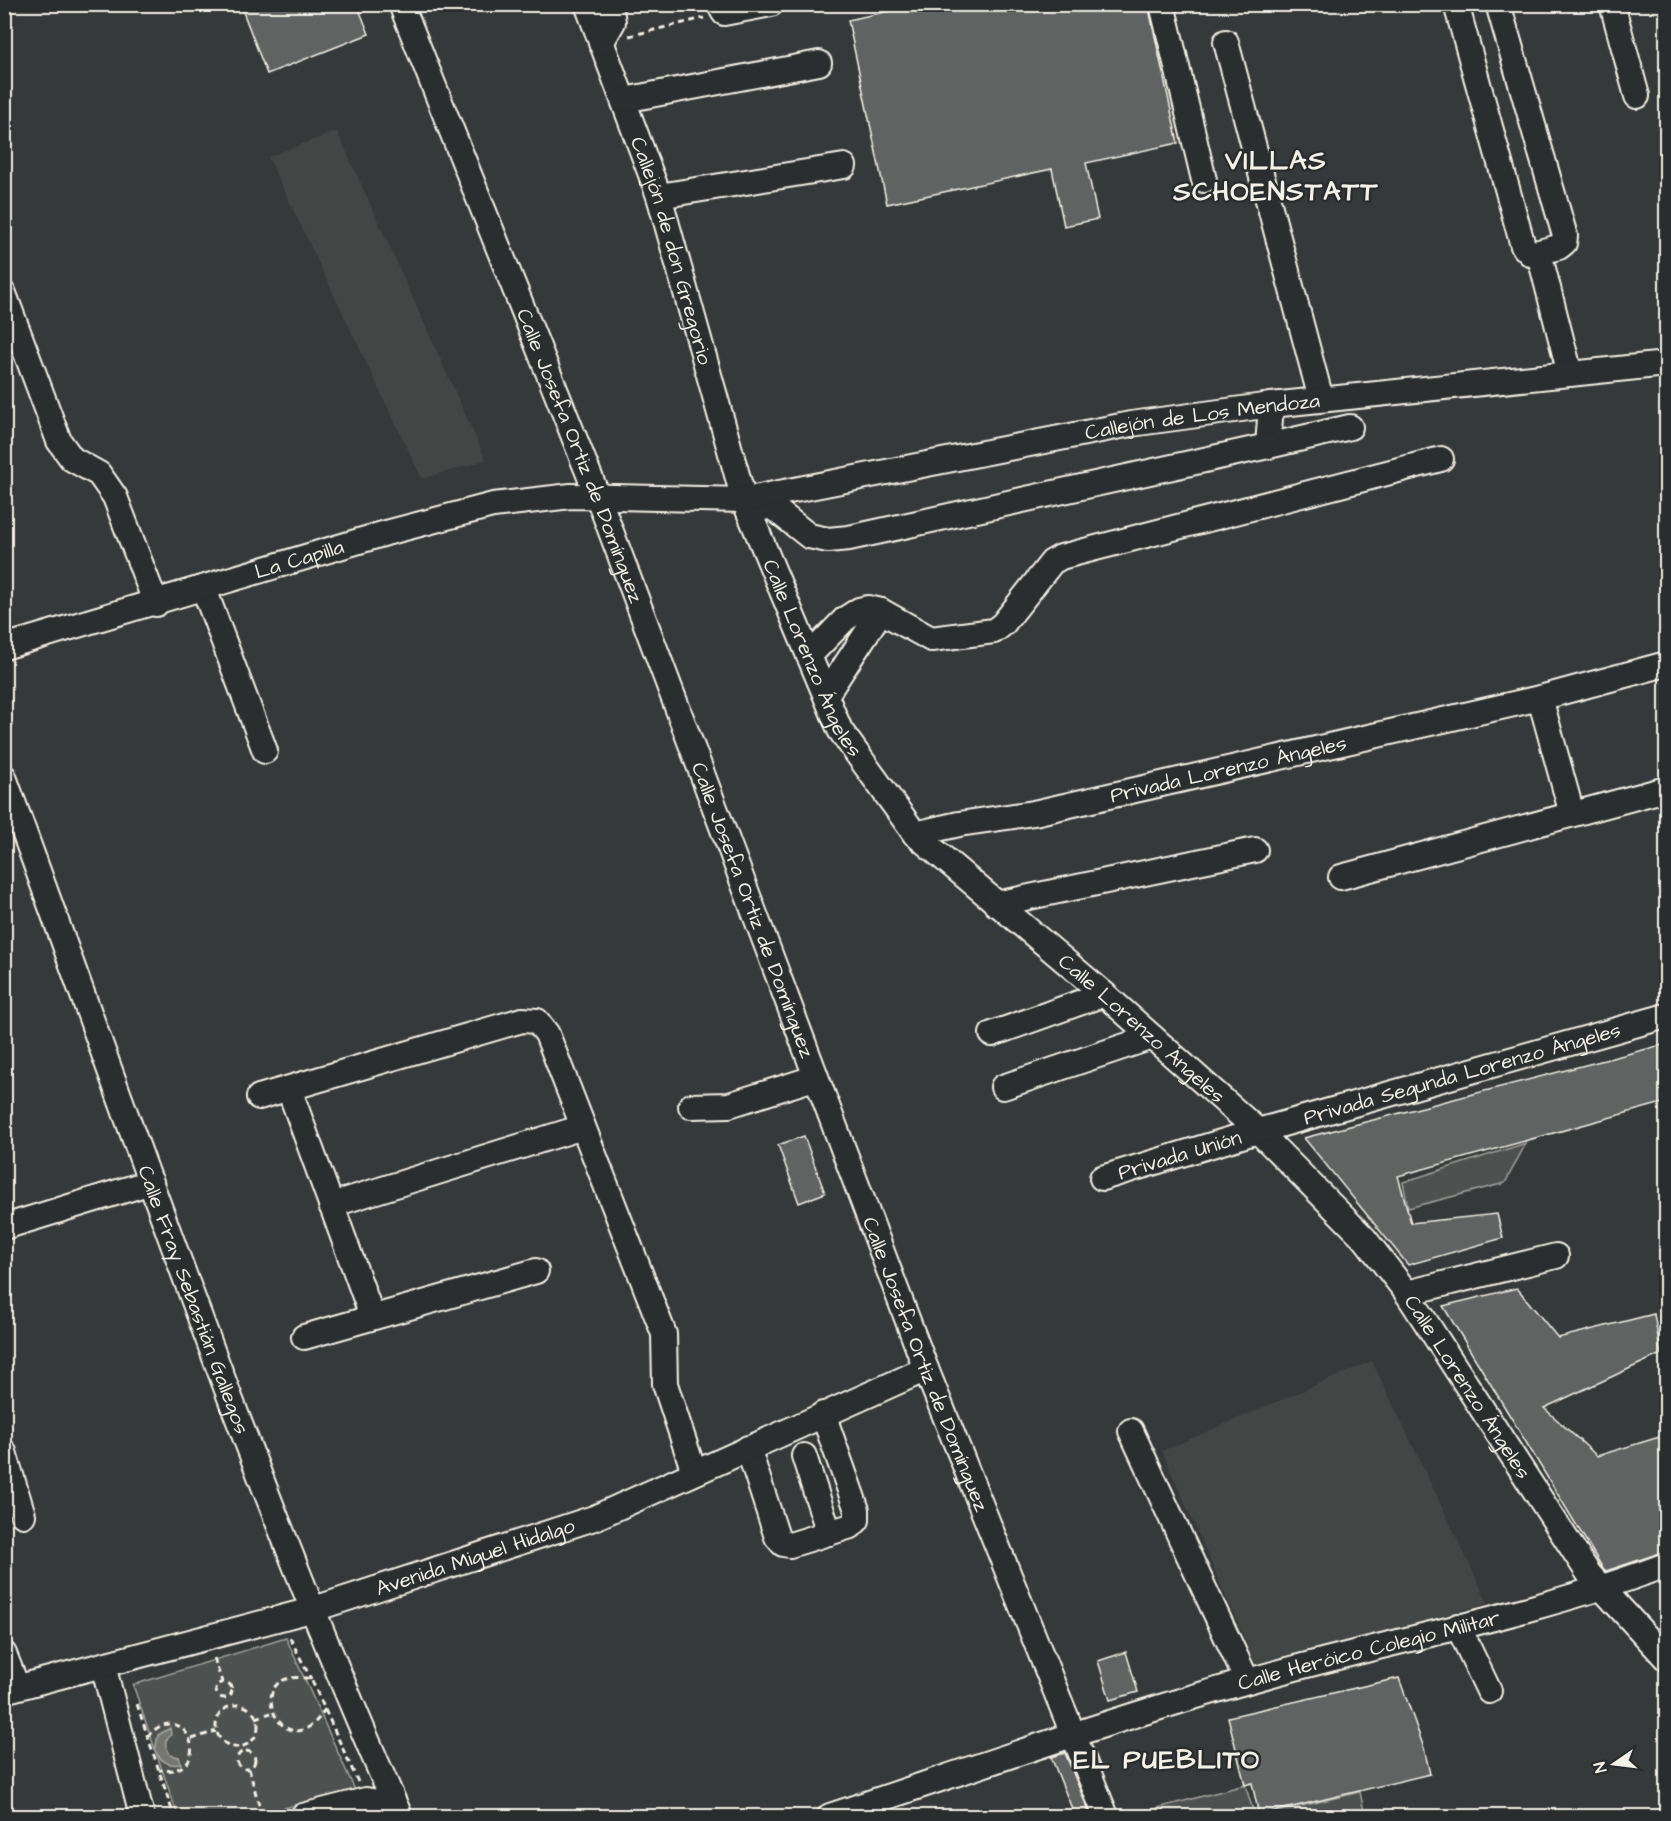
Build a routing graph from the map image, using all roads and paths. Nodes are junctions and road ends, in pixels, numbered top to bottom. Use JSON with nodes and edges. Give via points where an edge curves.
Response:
{"nodes":[{"id":1,"x":401,"y":4,"type":"edge"},
{"id":2,"x":587,"y":4,"type":"edge"},
{"id":3,"x":610,"y":4,"type":"edge"},
{"id":4,"x":771,"y":4,"type":"edge"},
{"id":5,"x":1162,"y":4,"type":"edge"},
{"id":6,"x":1456,"y":4,"type":"edge"},
{"id":7,"x":1498,"y":4,"type":"edge"},
{"id":8,"x":1612,"y":4,"type":"edge"},
{"id":9,"x":722,"y":9,"type":"edge"},
{"id":10,"x":1226,"y":42,"type":"dead end"},
{"id":11,"x":601,"y":43,"type":"junction"},
{"id":12,"x":819,"y":63,"type":"dead end"},
{"id":13,"x":1637,"y":96,"type":"dead end"},
{"id":14,"x":624,"y":100,"type":"junction"},
{"id":15,"x":844,"y":166,"type":"dead end"},
{"id":16,"x":1204,"y":180,"type":"dead end"},
{"id":17,"x":659,"y":196,"type":"junction"},
{"id":18,"x":1539,"y":253,"type":"junction"},
{"id":19,"x":4,"y":294,"type":"edge"},
{"id":20,"x":4,"y":341,"type":"edge"},
{"id":21,"x":28,"y":363,"type":"junction"},
{"id":22,"x":1666,"y":364,"type":"edge"},
{"id":23,"x":1570,"y":374,"type":"junction"},
{"id":24,"x":1321,"y":399,"type":"junction"},
{"id":25,"x":1271,"y":405,"type":"junction"},
{"id":26,"x":1350,"y":427,"type":"dead end"},
{"id":27,"x":1268,"y":446,"type":"junction"},
{"id":28,"x":1441,"y":459,"type":"dead end"},
{"id":29,"x":598,"y":498,"type":"junction"},
{"id":30,"x":746,"y":506,"type":"junction"},
{"id":31,"x":204,"y":589,"type":"junction"},
{"id":32,"x":156,"y":604,"type":"junction"},
{"id":33,"x":881,"y":611,"type":"junction"},
{"id":34,"x":4,"y":647,"type":"edge"},
{"id":35,"x":809,"y":656,"type":"junction"},
{"id":36,"x":1666,"y":664,"type":"edge"},
{"id":37,"x":826,"y":695,"type":"junction"},
{"id":38,"x":1540,"y":698,"type":"junction"},
{"id":39,"x":265,"y":751,"type":"dead end"},
{"id":40,"x":4,"y":777,"type":"edge"},
{"id":41,"x":1666,"y":789,"type":"edge"},
{"id":42,"x":1572,"y":814,"type":"junction"},
{"id":43,"x":915,"y":834,"type":"junction"},
{"id":44,"x":1255,"y":850,"type":"dead end"},
{"id":45,"x":1341,"y":877,"type":"dead end"},
{"id":46,"x":996,"y":904,"type":"junction"},
{"id":47,"x":1104,"y":994,"type":"junction"},
{"id":48,"x":1666,"y":1016,"type":"edge"},
{"id":49,"x":992,"y":1034,"type":"dead end"},
{"id":50,"x":1152,"y":1037,"type":"junction"},
{"id":51,"x":814,"y":1078,"type":"junction"},
{"id":52,"x":1003,"y":1087,"type":"dead end"},
{"id":53,"x":289,"y":1089,"type":"junction"},
{"id":54,"x":259,"y":1097,"type":"dead end"},
{"id":55,"x":691,"y":1106,"type":"dead end"},
{"id":56,"x":583,"y":1127,"type":"junction"},
{"id":57,"x":1258,"y":1131,"type":"junction"},
{"id":58,"x":1102,"y":1178,"type":"dead end"},
{"id":59,"x":151,"y":1182,"type":"junction"},
{"id":60,"x":331,"y":1205,"type":"junction"},
{"id":61,"x":4,"y":1227,"type":"edge"},
{"id":62,"x":1556,"y":1256,"type":"dead end"},
{"id":63,"x":536,"y":1271,"type":"dead end"},
{"id":64,"x":1407,"y":1293,"type":"junction"},
{"id":65,"x":372,"y":1317,"type":"junction"},
{"id":66,"x":304,"y":1337,"type":"dead end"},
{"id":67,"x":926,"y":1369,"type":"junction"},
{"id":68,"x":824,"y":1414,"type":"junction"},
{"id":69,"x":1131,"y":1431,"type":"dead end"},
{"id":70,"x":748,"y":1448,"type":"junction"},
{"id":71,"x":4,"y":1452,"type":"edge"},
{"id":72,"x":804,"y":1456,"type":"dead end"},
{"id":73,"x":694,"y":1472,"type":"junction"},
{"id":74,"x":23,"y":1515,"type":"dead end"},
{"id":75,"x":829,"y":1533,"type":"junction"},
{"id":76,"x":1666,"y":1565,"type":"edge"},
{"id":77,"x":1601,"y":1589,"type":"junction"},
{"id":78,"x":311,"y":1610,"type":"junction"},
{"id":79,"x":279,"y":1618,"type":"junction"},
{"id":80,"x":1458,"y":1626,"type":"junction"},
{"id":81,"x":207,"y":1637,"type":"junction"},
{"id":82,"x":4,"y":1654,"type":"edge"},
{"id":83,"x":1666,"y":1658,"type":"edge"},
{"id":84,"x":103,"y":1665,"type":"junction"},
{"id":85,"x":311,"y":1679,"type":"junction"},
{"id":86,"x":1247,"y":1681,"type":"junction"},
{"id":87,"x":222,"y":1682,"type":"junction"},
{"id":88,"x":10,"y":1689,"type":"edge"},
{"id":89,"x":1489,"y":1691,"type":"dead end"},
{"id":90,"x":227,"y":1698,"type":"junction"},
{"id":91,"x":136,"y":1704,"type":"dead end"},
{"id":92,"x":229,"y":1706,"type":"junction"},
{"id":93,"x":325,"y":1709,"type":"junction"},
{"id":94,"x":271,"y":1713,"type":"junction"},
{"id":95,"x":256,"y":1718,"type":"junction"},
{"id":96,"x":216,"y":1731,"type":"junction"},
{"id":97,"x":1072,"y":1736,"type":"junction"},
{"id":98,"x":147,"y":1737,"type":"junction"},
{"id":99,"x":192,"y":1739,"type":"junction"},
{"id":100,"x":242,"y":1746,"type":"junction"},
{"id":101,"x":243,"y":1751,"type":"junction"},
{"id":102,"x":249,"y":1769,"type":"junction"},
{"id":103,"x":158,"y":1770,"type":"junction"},
{"id":104,"x":366,"y":1800,"type":"junction"},
{"id":105,"x":397,"y":1809,"type":"edge"},
{"id":106,"x":142,"y":1816,"type":"edge"},
{"id":107,"x":174,"y":1816,"type":"edge"},
{"id":108,"x":262,"y":1816,"type":"edge"},
{"id":109,"x":303,"y":1816,"type":"edge"},
{"id":110,"x":830,"y":1816,"type":"edge"},
{"id":111,"x":1106,"y":1816,"type":"edge"}],
"edges":[{"from":1,"to":29,"type":"street","name":"Calle Josefa Ortiz de Domínguez"},
{"from":2,"to":11,"type":"street","name":"Callejón de don Gregorio"},
{"from":3,"to":11,"type":"street","via":[[613,22]]},
{"from":4,"to":9,"type":"street"},
{"from":5,"to":16,"type":"street"},
{"from":6,"to":18,"type":"street","via":[[1523,246],[1526,252]]},
{"from":7,"to":18,"type":"street","via":[[1565,236],[1559,247]]},
{"from":8,"to":13,"type":"street"},
{"from":9,"to":11,"type":"path"},
{"from":10,"to":24,"type":"street"},
{"from":11,"to":14,"type":"street","name":"Callejón de don Gregorio"},
{"from":12,"to":14,"type":"street"},
{"from":14,"to":17,"type":"street","name":"Callejón de don Gregorio"},
{"from":15,"to":17,"type":"street"},
{"from":17,"to":30,"type":"street","name":"Callejón de don Gregorio"},
{"from":18,"to":23,"type":"street"},
{"from":19,"to":21,"type":"street"},
{"from":20,"to":21,"type":"street"},
{"from":21,"to":32,"type":"street","via":[[59,441],[72,459],[99,474],[115,497]]},
{"from":22,"to":23,"type":"street","name":"Callejón de Los Mendoza"},
{"from":23,"to":24,"type":"street","name":"Callejón de Los Mendoza"},
{"from":24,"to":25,"type":"street","name":"Callejón de Los Mendoza"},
{"from":25,"to":27,"type":"street"},
{"from":25,"to":30,"type":"street","name":"Callejón de Los Mendoza","via":[[1119,426]]},
{"from":26,"to":27,"type":"street"},
{"from":27,"to":30,"type":"street","via":[[849,538],[828,540],[809,536],[771,506]]},
{"from":28,"to":33,"type":"street","via":[[1061,557],[1052,562],[994,631],[931,639]]},
{"from":29,"to":30,"type":"street"},
{"from":29,"to":31,"type":"street","name":"La Capilla","via":[[572,496],[493,505]]},
{"from":29,"to":51,"type":"street","name":"Calle Josefa Ortiz de Domínguez"},
{"from":30,"to":35,"type":"street","name":"Calle Lorenzo Ángeles"},
{"from":31,"to":32,"type":"street","name":"La Capilla"},
{"from":31,"to":39,"type":"street"},
{"from":32,"to":34,"type":"street","name":"La Capilla"},
{"from":33,"to":35,"type":"street","via":[[859,610]]},
{"from":33,"to":37,"type":"street"},
{"from":35,"to":37,"type":"street","name":"Calle Lorenzo Ángeles"},
{"from":36,"to":38,"type":"street","name":"Privada Lorenzo Ángeles"},
{"from":37,"to":43,"type":"street","name":"Calle Lorenzo Ángeles","via":[[840,730]]},
{"from":38,"to":42,"type":"street"},
{"from":38,"to":43,"type":"street","name":"Privada Lorenzo Ángeles","via":[[1034,813]]},
{"from":40,"to":59,"type":"street","name":"Calle Fray Sebastián Gallegos"},
{"from":41,"to":42,"type":"street"},
{"from":42,"to":45,"type":"street"},
{"from":43,"to":46,"type":"street","name":"Calle Lorenzo Ángeles"},
{"from":44,"to":46,"type":"street"},
{"from":46,"to":47,"type":"street","name":"Calle Lorenzo Ángeles"},
{"from":47,"to":49,"type":"street"},
{"from":47,"to":50,"type":"street","name":"Calle Lorenzo Ángeles"},
{"from":48,"to":57,"type":"street","name":"Privada Segunda Lorenzo Ángeles"},
{"from":50,"to":52,"type":"street"},
{"from":50,"to":57,"type":"street","name":"Calle Lorenzo Ángeles"},
{"from":51,"to":55,"type":"street","via":[[729,1106]]},
{"from":51,"to":67,"type":"street","name":"Calle Josefa Ortiz de Domínguez"},
{"from":53,"to":54,"type":"street"},
{"from":53,"to":56,"type":"street","via":[[522,1020],[537,1021],[547,1034]]},
{"from":53,"to":60,"type":"street"},
{"from":56,"to":60,"type":"street"},
{"from":56,"to":73,"type":"street","via":[[664,1334],[665,1384]]},
{"from":57,"to":58,"type":"street","name":"Privada Unión"},
{"from":57,"to":64,"type":"street","name":"Calle Lorenzo Ángeles","via":[[1365,1239]]},
{"from":59,"to":61,"type":"street"},
{"from":59,"to":78,"type":"street","name":"Calle Fray Sebastián Gallegos"},
{"from":60,"to":65,"type":"street"},
{"from":62,"to":64,"type":"street"},
{"from":63,"to":65,"type":"street"},
{"from":64,"to":77,"type":"street","name":"Calle Lorenzo Ángeles"},
{"from":65,"to":66,"type":"street"},
{"from":67,"to":68,"type":"street","name":"Avenida Miguel Hidalgo"},
{"from":67,"to":97,"type":"street","name":"Calle Josefa Ortiz de Domínguez"},
{"from":68,"to":70,"type":"street","name":"Avenida Miguel Hidalgo"},
{"from":68,"to":75,"type":"street","via":[[857,1510],[857,1520],[851,1526]]},
{"from":69,"to":86,"type":"street"},
{"from":70,"to":73,"type":"street","name":"Avenida Miguel Hidalgo"},
{"from":70,"to":75,"type":"street","via":[[777,1537],[783,1544]]},
{"from":71,"to":74,"type":"street"},
{"from":72,"to":75,"type":"street"},
{"from":73,"to":78,"type":"street","name":"Avenida Miguel Hidalgo","via":[[594,1518]]},
{"from":76,"to":77,"type":"street","name":"Calle Heróico Colegio Militar"},
{"from":77,"to":80,"type":"street","name":"Calle Heróico Colegio Militar"},
{"from":77,"to":83,"type":"street","name":"Calle Lorenzo Ángeles"},
{"from":78,"to":79,"type":"street","name":"Avenida Miguel Hidalgo"},
{"from":78,"to":105,"type":"street","name":"Calle Fray Sebastián Gallegos"},
{"from":79,"to":81,"type":"street","name":"Avenida Miguel Hidalgo"},
{"from":79,"to":85,"type":"path"},
{"from":80,"to":86,"type":"street","name":"Calle Heróico Colegio Militar"},
{"from":80,"to":89,"type":"street"},
{"from":81,"to":84,"type":"street","name":"Avenida Miguel Hidalgo"},
{"from":81,"to":87,"type":"path"},
{"from":82,"to":88,"type":"street"},
{"from":84,"to":88,"type":"street","name":"Avenida Miguel Hidalgo"},
{"from":84,"to":106,"type":"street"},
{"from":85,"to":93,"type":"path"},
{"from":85,"to":94,"type":"path","via":[[294,1676],[279,1682],[271,1696]]},
{"from":86,"to":97,"type":"street","name":"Calle Heróico Colegio Militar"},
{"from":87,"to":90,"type":"path","via":[[232,1688]]},
{"from":87,"to":90,"type":"path","via":[[216,1692]]},
{"from":90,"to":92,"type":"path"},
{"from":91,"to":98,"type":"path"},
{"from":92,"to":95,"type":"path","via":[[249,1708]]},
{"from":92,"to":96,"type":"path","via":[[216,1719]]},
{"from":93,"to":94,"type":"path","via":[[316,1724],[300,1731],[282,1727]]},
{"from":93,"to":104,"type":"path"},
{"from":94,"to":95,"type":"path"},
{"from":95,"to":100,"type":"path","via":[[257,1732]]},
{"from":96,"to":99,"type":"path"},
{"from":96,"to":100,"type":"path","via":[[228,1746]]},
{"from":97,"to":110,"type":"street","name":"Calle Heróico Colegio Militar"},
{"from":97,"to":111,"type":"street","name":"Calle Josefa Ortiz de Domínguez"},
{"from":98,"to":99,"type":"path","via":[[156,1726],[170,1723],[183,1728]]},
{"from":98,"to":103,"type":"path"},
{"from":99,"to":103,"type":"path","via":[[192,1753],[185,1766],[172,1772]]},
{"from":100,"to":101,"type":"path"},
{"from":101,"to":102,"type":"path","via":[[237,1762],[241,1768]]},
{"from":101,"to":102,"type":"path","via":[[255,1757],[255,1764]]},
{"from":102,"to":108,"type":"path"},
{"from":103,"to":107,"type":"path"},
{"from":104,"to":105,"type":"street"},
{"from":104,"to":109,"type":"street"}]}
